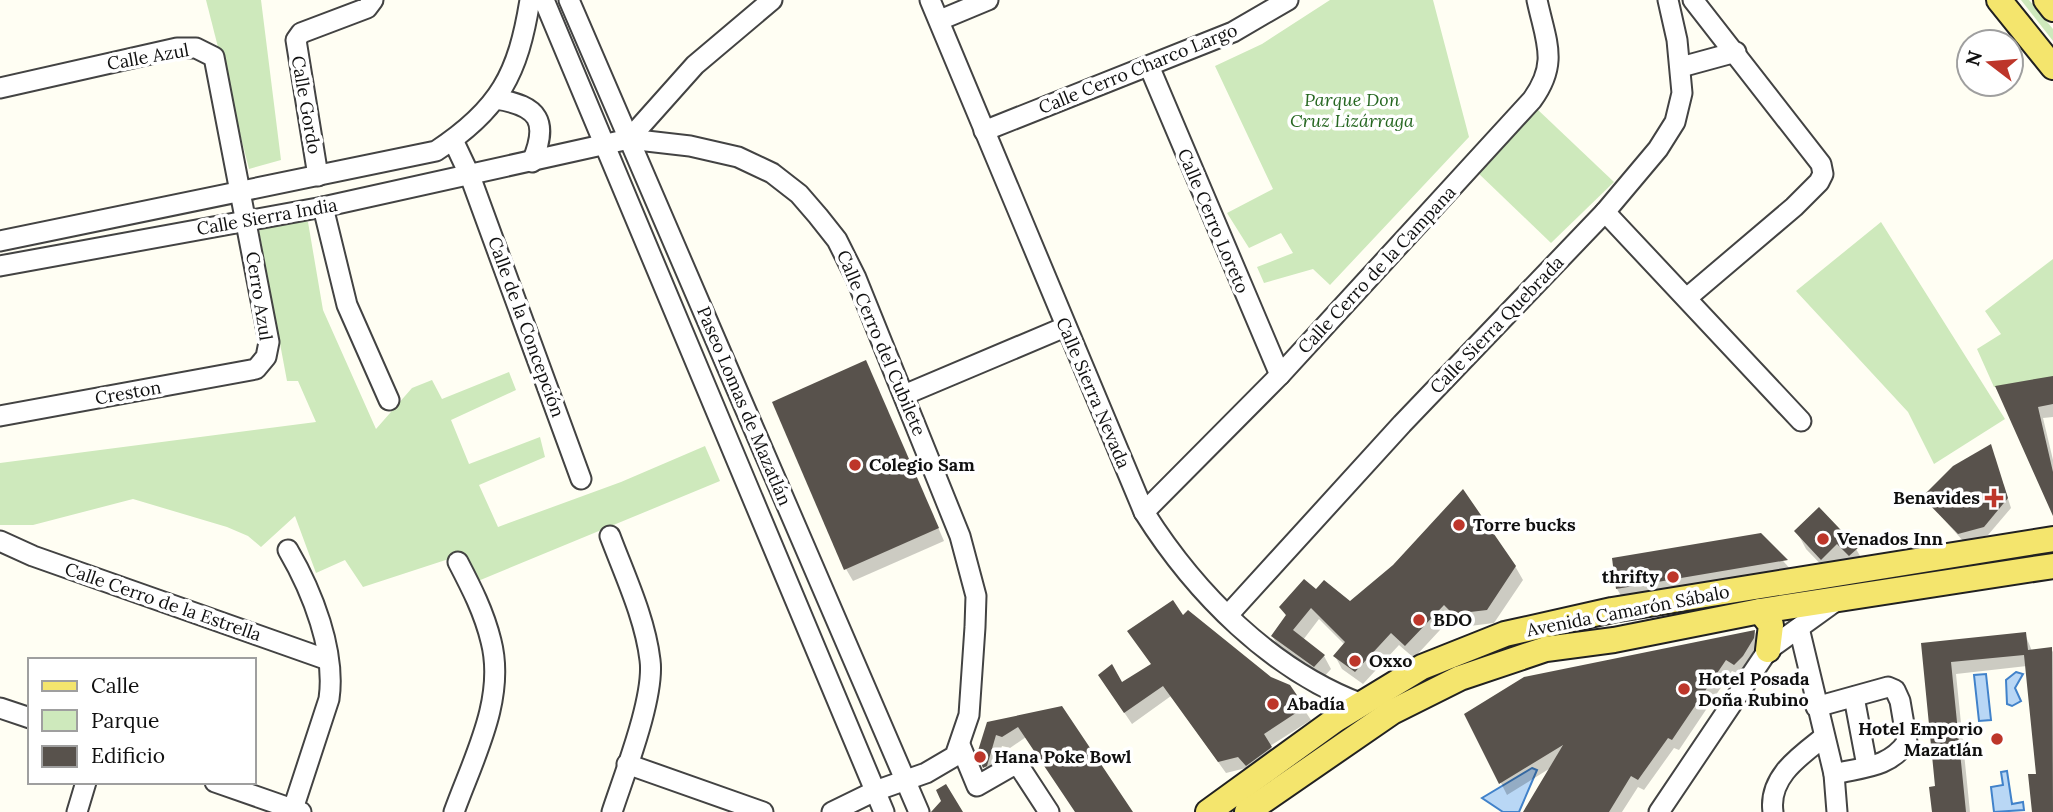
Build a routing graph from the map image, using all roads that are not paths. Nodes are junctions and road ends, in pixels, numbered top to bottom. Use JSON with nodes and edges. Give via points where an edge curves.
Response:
{"nodes":[{"id":1,"x":373,"y":0,"type":"edge"},
{"id":2,"x":530,"y":0,"type":"edge"},
{"id":3,"x":544,"y":0,"type":"edge"},
{"id":4,"x":569,"y":0,"type":"edge"},
{"id":5,"x":772,"y":0,"type":"edge"},
{"id":6,"x":930,"y":0,"type":"edge"},
{"id":7,"x":988,"y":0,"type":"edge"},
{"id":8,"x":1288,"y":0,"type":"edge"},
{"id":9,"x":1537,"y":0,"type":"edge"},
{"id":10,"x":1668,"y":0,"type":"edge"},
{"id":11,"x":1693,"y":0,"type":"edge"},
{"id":12,"x":1999,"y":0,"type":"edge"},
{"id":13,"x":2046,"y":0,"type":"edge"},
{"id":14,"x":2053,"y":9,"type":"edge"},
{"id":15,"x":940,"y":20,"type":"junction"},
{"id":16,"x":1736,"y":52,"type":"junction"},
{"id":17,"x":1149,"y":66,"type":"junction"},
{"id":18,"x":1681,"y":67,"type":"junction"},
{"id":19,"x":2053,"y":67,"type":"edge"},
{"id":20,"x":0,"y":88,"type":"edge"},
{"id":21,"x":496,"y":99,"type":"junction"},
{"id":22,"x":984,"y":131,"type":"junction"},
{"id":23,"x":453,"y":139,"type":"junction"},
{"id":24,"x":629,"y":139,"type":"junction"},
{"id":25,"x":606,"y":146,"type":"junction"},
{"id":26,"x":532,"y":162,"type":"junction"},
{"id":27,"x":318,"y":176,"type":"junction"},
{"id":28,"x":470,"y":176,"type":"junction"},
{"id":29,"x":240,"y":192,"type":"junction"},
{"id":30,"x":324,"y":206,"type":"junction"},
{"id":31,"x":1605,"y":212,"type":"junction"},
{"id":32,"x":246,"y":220,"type":"junction"},
{"id":33,"x":0,"y":241,"type":"edge"},
{"id":34,"x":0,"y":266,"type":"edge"},
{"id":35,"x":1688,"y":297,"type":"junction"},
{"id":36,"x":1065,"y":327,"type":"junction"},
{"id":37,"x":257,"y":369,"type":"joint"},
{"id":38,"x":1280,"y":375,"type":"junction"},
{"id":39,"x":904,"y":395,"type":"junction"},
{"id":40,"x":389,"y":400,"type":"dead end"},
{"id":41,"x":0,"y":416,"type":"edge"},
{"id":42,"x":1801,"y":421,"type":"dead end"},
{"id":43,"x":581,"y":479,"type":"dead end"},
{"id":44,"x":1144,"y":512,"type":"junction"},
{"id":45,"x":610,"y":536,"type":"dead end"},
{"id":46,"x":2053,"y":539,"type":"edge"},
{"id":47,"x":0,"y":541,"type":"edge"},
{"id":48,"x":288,"y":550,"type":"dead end"},
{"id":49,"x":458,"y":562,"type":"dead end"},
{"id":50,"x":2053,"y":566,"type":"edge"},
{"id":51,"x":1835,"y":575,"type":"junction"},
{"id":52,"x":1836,"y":600,"type":"junction"},
{"id":53,"x":1760,"y":611,"type":"junction"},
{"id":54,"x":1228,"y":615,"type":"junction"},
{"id":55,"x":1798,"y":628,"type":"junction"},
{"id":56,"x":1768,"y":650,"type":"junction"},
{"id":57,"x":328,"y":660,"type":"junction"},
{"id":58,"x":1854,"y":697,"type":"junction"},
{"id":59,"x":1362,"y":704,"type":"junction"},
{"id":60,"x":1816,"y":707,"type":"junction"},
{"id":61,"x":0,"y":708,"type":"edge"},
{"id":62,"x":28,"y":717,"type":"edge"},
{"id":63,"x":1824,"y":737,"type":"junction"},
{"id":64,"x":960,"y":745,"type":"junction"},
{"id":65,"x":627,"y":764,"type":"junction"},
{"id":66,"x":1867,"y":766,"type":"junction"},
{"id":67,"x":1834,"y":774,"type":"junction"},
{"id":68,"x":905,"y":782,"type":"junction"},
{"id":69,"x":85,"y":784,"type":"edge"},
{"id":70,"x":219,"y":784,"type":"edge"},
{"id":71,"x":875,"y":791,"type":"junction"},
{"id":72,"x":267,"y":807,"type":"edge"},
{"id":73,"x":297,"y":810,"type":"edge"},
{"id":74,"x":77,"y":812,"type":"edge"},
{"id":75,"x":454,"y":812,"type":"edge"},
{"id":76,"x":612,"y":812,"type":"edge"},
{"id":77,"x":763,"y":812,"type":"edge"},
{"id":78,"x":832,"y":812,"type":"edge"},
{"id":79,"x":884,"y":812,"type":"edge"},
{"id":80,"x":919,"y":812,"type":"edge"},
{"id":81,"x":1049,"y":812,"type":"edge"},
{"id":82,"x":1208,"y":812,"type":"edge"},
{"id":83,"x":1247,"y":812,"type":"edge"},
{"id":84,"x":1659,"y":812,"type":"edge"},
{"id":85,"x":1773,"y":812,"type":"edge"},
{"id":86,"x":1837,"y":812,"type":"edge"}],
"edges":[{"from":1,"to":27,"type":"street","name":"Calle Gordo","via":[[367,8],[301,33],[296,40]]},
{"from":2,"to":21,"type":"street","name":"Calle Sierra India","via":[[522,50]]},
{"from":3,"to":25,"type":"street","name":"Paseo Lomas de Mazatlán"},
{"from":4,"to":24,"type":"street","name":"Paseo Lomas de Mazatlán"},
{"from":5,"to":24,"type":"street","via":[[695,65]]},
{"from":6,"to":15,"type":"street","name":"Calle Sierra Nevada"},
{"from":7,"to":15,"type":"street"},
{"from":8,"to":17,"type":"street","name":"Calle Cerro Charco Largo","via":[[1233,32]]},
{"from":9,"to":38,"type":"street","name":"Calle Cerro de la Campana","via":[[1550,67],[1544,84]]},
{"from":10,"to":18,"type":"street","name":"Calle Sierra Quebrada"},
{"from":11,"to":16,"type":"street"},
{"from":12,"to":19,"type":"main road"},
{"from":13,"to":14,"type":"main road"},
{"from":15,"to":22,"type":"street","name":"Calle Sierra Nevada"},
{"from":16,"to":18,"type":"street"},
{"from":16,"to":35,"type":"street","via":[[1821,164],[1823,174],[1794,207]]},
{"from":17,"to":22,"type":"street","name":"Calle Cerro Charco Largo"},
{"from":17,"to":38,"type":"street","name":"Calle Cerro Loreto"},
{"from":18,"to":31,"type":"street","name":"Calle Sierra Quebrada","via":[[1682,93],[1675,122]]},
{"from":20,"to":29,"type":"street","name":"Calle Azul","via":[[177,48],[207,52],[216,63]]},
{"from":21,"to":23,"type":"street","name":"Calle Sierra India"},
{"from":21,"to":26,"type":"street","via":[[528,106],[536,115],[541,140]]},
{"from":22,"to":36,"type":"street","name":"Calle Sierra Nevada"},
{"from":23,"to":27,"type":"street","name":"Calle Sierra India","via":[[436,151],[410,159]]},
{"from":23,"to":28,"type":"street"},
{"from":24,"to":25,"type":"street","name":"Calle Sierra India"},
{"from":24,"to":39,"type":"street","name":"Calle Cerro del Cubilete","via":[[690,146],[738,158],[772,173],[799,194],[837,240]]},
{"from":24,"to":68,"type":"street","name":"Paseo Lomas de Mazatlán"},
{"from":25,"to":26,"type":"street","name":"Calle Sierra India"},
{"from":25,"to":71,"type":"street","name":"Paseo Lomas de Mazatlán"},
{"from":26,"to":28,"type":"street","name":"Calle Sierra India"},
{"from":27,"to":29,"type":"street","name":"Calle Sierra India"},
{"from":28,"to":30,"type":"street","name":"Calle Sierra India"},
{"from":28,"to":43,"type":"street","name":"Calle de la Concepción"},
{"from":29,"to":32,"type":"street","name":"Calle Azul"},
{"from":29,"to":33,"type":"street","name":"Calle Sierra India"},
{"from":30,"to":32,"type":"street","name":"Calle Sierra India"},
{"from":30,"to":40,"type":"street","via":[[347,305]]},
{"from":31,"to":35,"type":"street"},
{"from":31,"to":54,"type":"street","name":"Calle Sierra Quebrada"},
{"from":32,"to":34,"type":"street","name":"Calle Sierra India"},
{"from":32,"to":37,"type":"street","name":"Cerro Azul","via":[[269,342]]},
{"from":35,"to":42,"type":"street"},
{"from":36,"to":39,"type":"street"},
{"from":36,"to":44,"type":"street","name":"Calle Sierra Nevada"},
{"from":37,"to":41,"type":"street","name":"Creston"},
{"from":38,"to":44,"type":"street","name":"Calle Cerro de la Campana"},
{"from":39,"to":64,"type":"street","name":"Calle Cerro del Cubilete","via":[[960,536],[976,596],[969,715]]},
{"from":44,"to":54,"type":"street","name":"Calle Sierra Nevada","via":[[1169,552]]},
{"from":45,"to":65,"type":"street","via":[[651,662],[648,693]]},
{"from":46,"to":51,"type":"main road","name":"Avenida Camarón Sábalo"},
{"from":47,"to":57,"type":"street","name":"Calle Cerro de la Estrella"},
{"from":48,"to":57,"type":"street","via":[[303,578]]},
{"from":49,"to":75,"type":"street","via":[[481,607],[494,660],[494,692]]},
{"from":50,"to":52,"type":"main road","name":"Avenida Camarón Sábalo"},
{"from":51,"to":52,"type":"street"},
{"from":51,"to":59,"type":"main road","name":"Avenida Camarón Sábalo","via":[[1612,610],[1505,634],[1422,667]]},
{"from":52,"to":53,"type":"main road","name":"Avenida Camarón Sábalo"},
{"from":52,"to":55,"type":"street"},
{"from":53,"to":56,"type":"main road","via":[[1771,625]]},
{"from":53,"to":83,"type":"main road","name":"Avenida Camarón Sábalo","via":[[1546,649],[1461,678],[1392,712]]},
{"from":54,"to":59,"type":"street","name":"Calle Sierra Nevada","via":[[1296,673]]},
{"from":55,"to":56,"type":"street"},
{"from":55,"to":60,"type":"street"},
{"from":56,"to":84,"type":"street"},
{"from":57,"to":73,"type":"street","via":[[329,699]]},
{"from":58,"to":60,"type":"street"},
{"from":58,"to":66,"type":"street"},
{"from":58,"to":66,"type":"street","via":[[1888,687],[1900,701],[1907,742],[1892,760]]},
{"from":59,"to":82,"type":"main road","name":"Avenida Camarón Sábalo"},
{"from":60,"to":63,"type":"street"},
{"from":61,"to":62,"type":"street"},
{"from":63,"to":67,"type":"street"},
{"from":63,"to":85,"type":"street","via":[[1788,766],[1778,782]]},
{"from":64,"to":68,"type":"street","via":[[955,756]]},
{"from":64,"to":81,"type":"street","via":[[977,786],[1017,763]]},
{"from":65,"to":76,"type":"street"},
{"from":65,"to":77,"type":"street"},
{"from":66,"to":67,"type":"street"},
{"from":67,"to":86,"type":"street"},
{"from":68,"to":71,"type":"street"},
{"from":68,"to":80,"type":"street","name":"Paseo Lomas de Mazatlán"},
{"from":69,"to":74,"type":"street"},
{"from":70,"to":72,"type":"street"},
{"from":71,"to":78,"type":"street"},
{"from":71,"to":79,"type":"street","name":"Paseo Lomas de Mazatlán"},
{"from":72,"to":73,"type":"street"}]}
